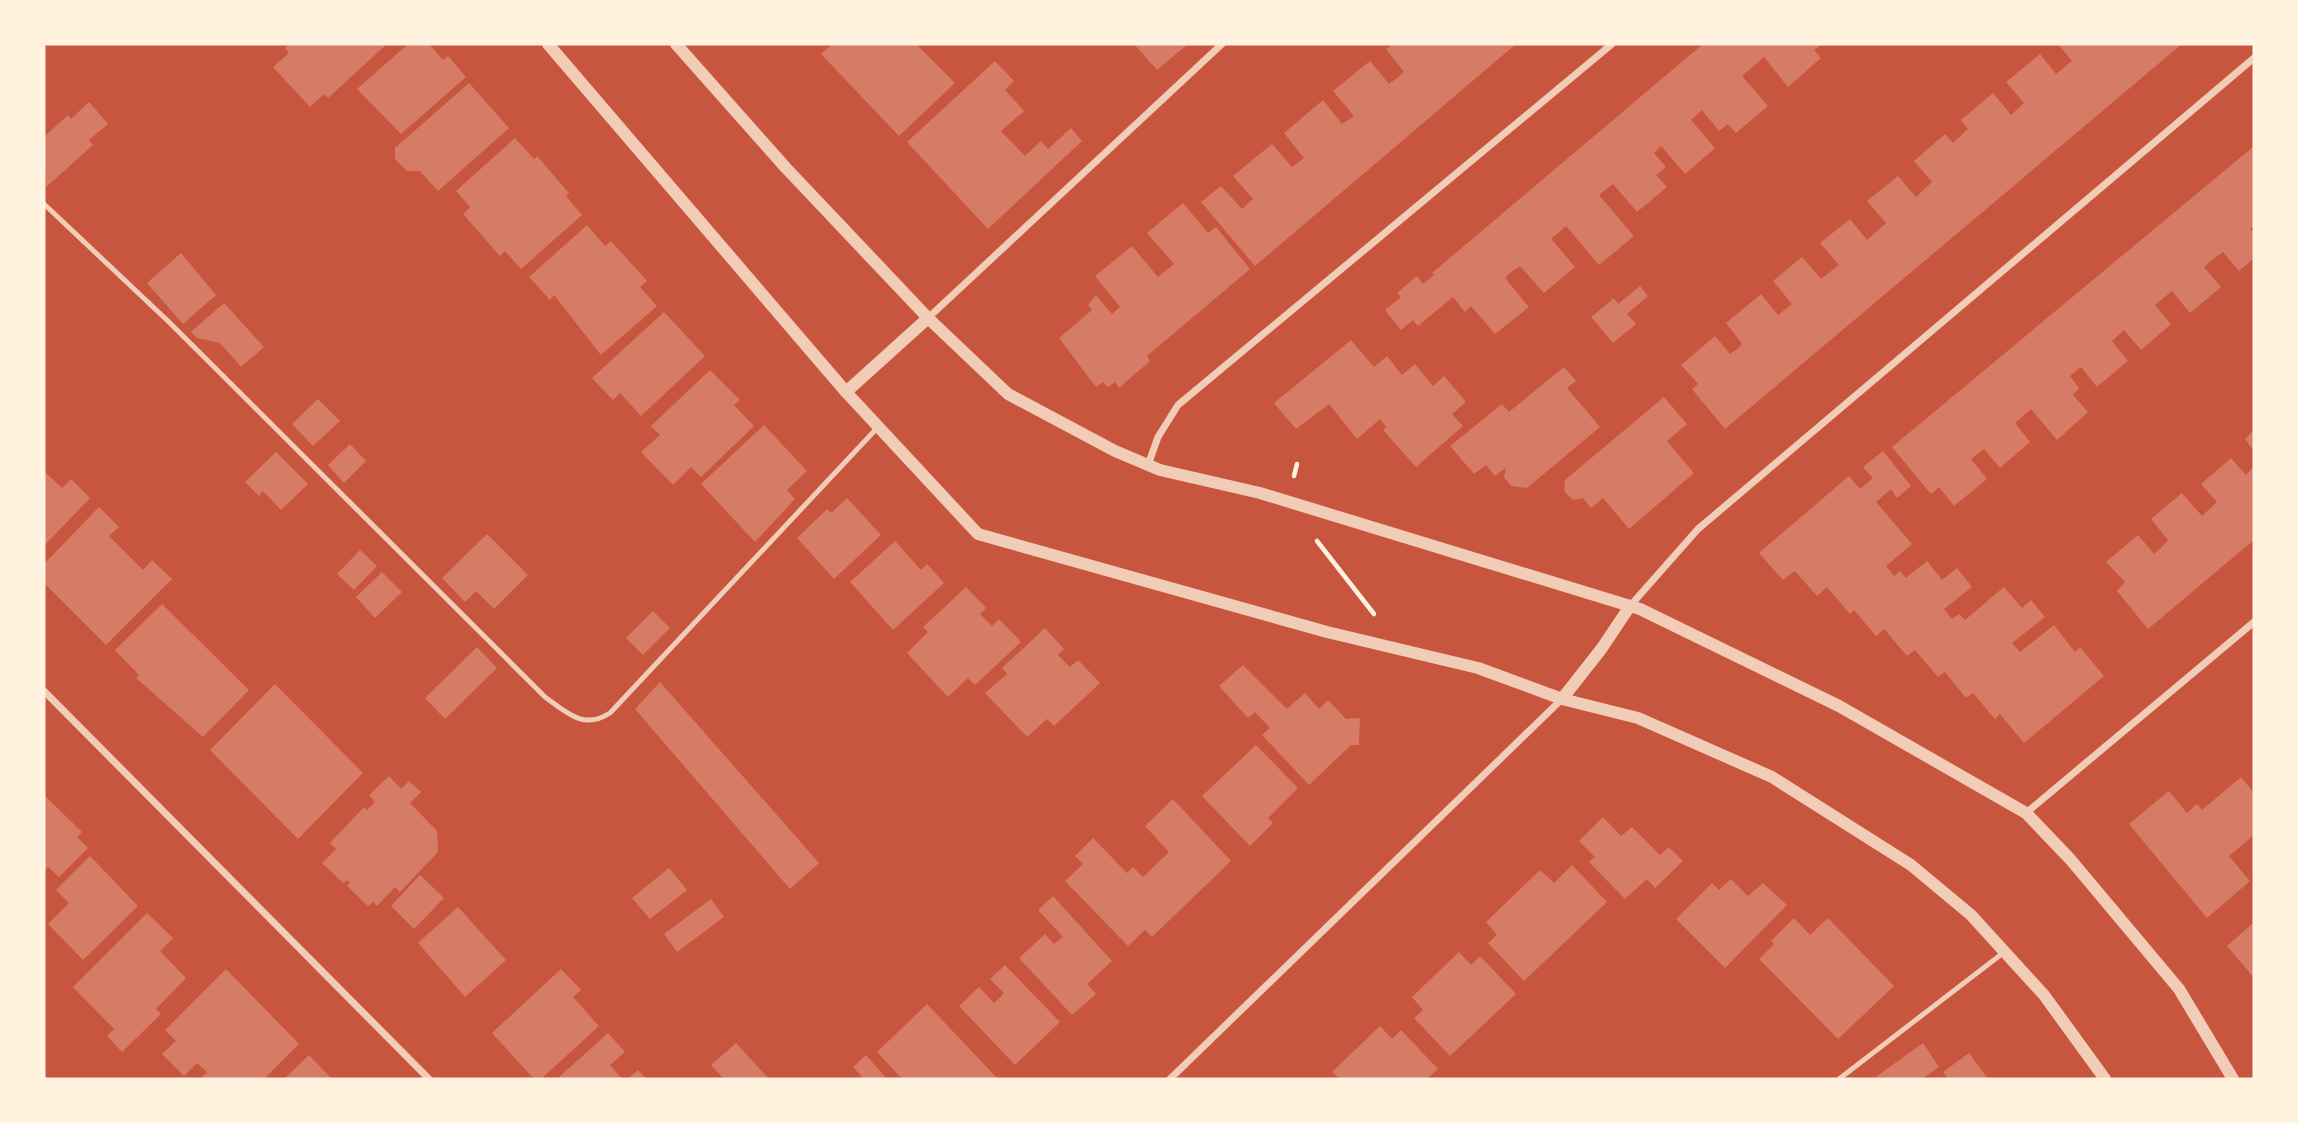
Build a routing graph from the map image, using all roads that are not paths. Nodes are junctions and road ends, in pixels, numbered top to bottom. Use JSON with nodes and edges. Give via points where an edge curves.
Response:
{"nodes":[{"id":1,"x":548,"y":44,"type":"edge"},
{"id":2,"x":676,"y":44,"type":"edge"},
{"id":3,"x":1222,"y":44,"type":"edge"},
{"id":4,"x":1612,"y":44,"type":"edge"},
{"id":5,"x":2254,"y":58,"type":"edge"},
{"id":6,"x":44,"y":204,"type":"edge"},
{"id":7,"x":928,"y":318,"type":"junction"},
{"id":8,"x":846,"y":393,"type":"junction"},
{"id":9,"x":879,"y":426,"type":"junction"},
{"id":10,"x":1148,"y":466,"type":"junction"},
{"id":11,"x":1630,"y":606,"type":"junction"},
{"id":12,"x":2254,"y":622,"type":"edge"},
{"id":13,"x":44,"y":691,"type":"edge"},
{"id":14,"x":1562,"y":699,"type":"junction"},
{"id":15,"x":2026,"y":813,"type":"junction"},
{"id":16,"x":2005,"y":951,"type":"junction"},
{"id":17,"x":429,"y":1079,"type":"edge"},
{"id":18,"x":1170,"y":1079,"type":"edge"},
{"id":19,"x":1839,"y":1079,"type":"edge"},
{"id":20,"x":2105,"y":1079,"type":"edge"},
{"id":21,"x":2233,"y":1079,"type":"edge"}],
"edges":[{"from":1,"to":8,"type":"street"},
{"from":2,"to":7,"type":"street"},
{"from":3,"to":7,"type":"street"},
{"from":4,"to":10,"type":"street","via":[[1178,405],[1158,437]]},
{"from":5,"to":11,"type":"street","via":[[1698,529]]},
{"from":6,"to":9,"type":"lane","via":[[180,332],[545,697],[580,722],[598,721],[610,713]]},
{"from":7,"to":8,"type":"street"},
{"from":7,"to":10,"type":"street","via":[[1008,394]]},
{"from":8,"to":9,"type":"street"},
{"from":9,"to":14,"type":"street","via":[[978,534],[1327,632],[1478,668]]},
{"from":10,"to":11,"type":"street","via":[[1287,501]]},
{"from":11,"to":14,"type":"street"},
{"from":11,"to":15,"type":"street","via":[[1839,706]]},
{"from":12,"to":15,"type":"street"},
{"from":13,"to":17,"type":"street"},
{"from":14,"to":16,"type":"street","via":[[1638,718],[1772,777],[1911,865],[1971,915]]},
{"from":14,"to":18,"type":"street"},
{"from":15,"to":21,"type":"street","via":[[2179,989]]},
{"from":16,"to":19,"type":"lane"},
{"from":16,"to":20,"type":"street","via":[[2044,995]]}]}
